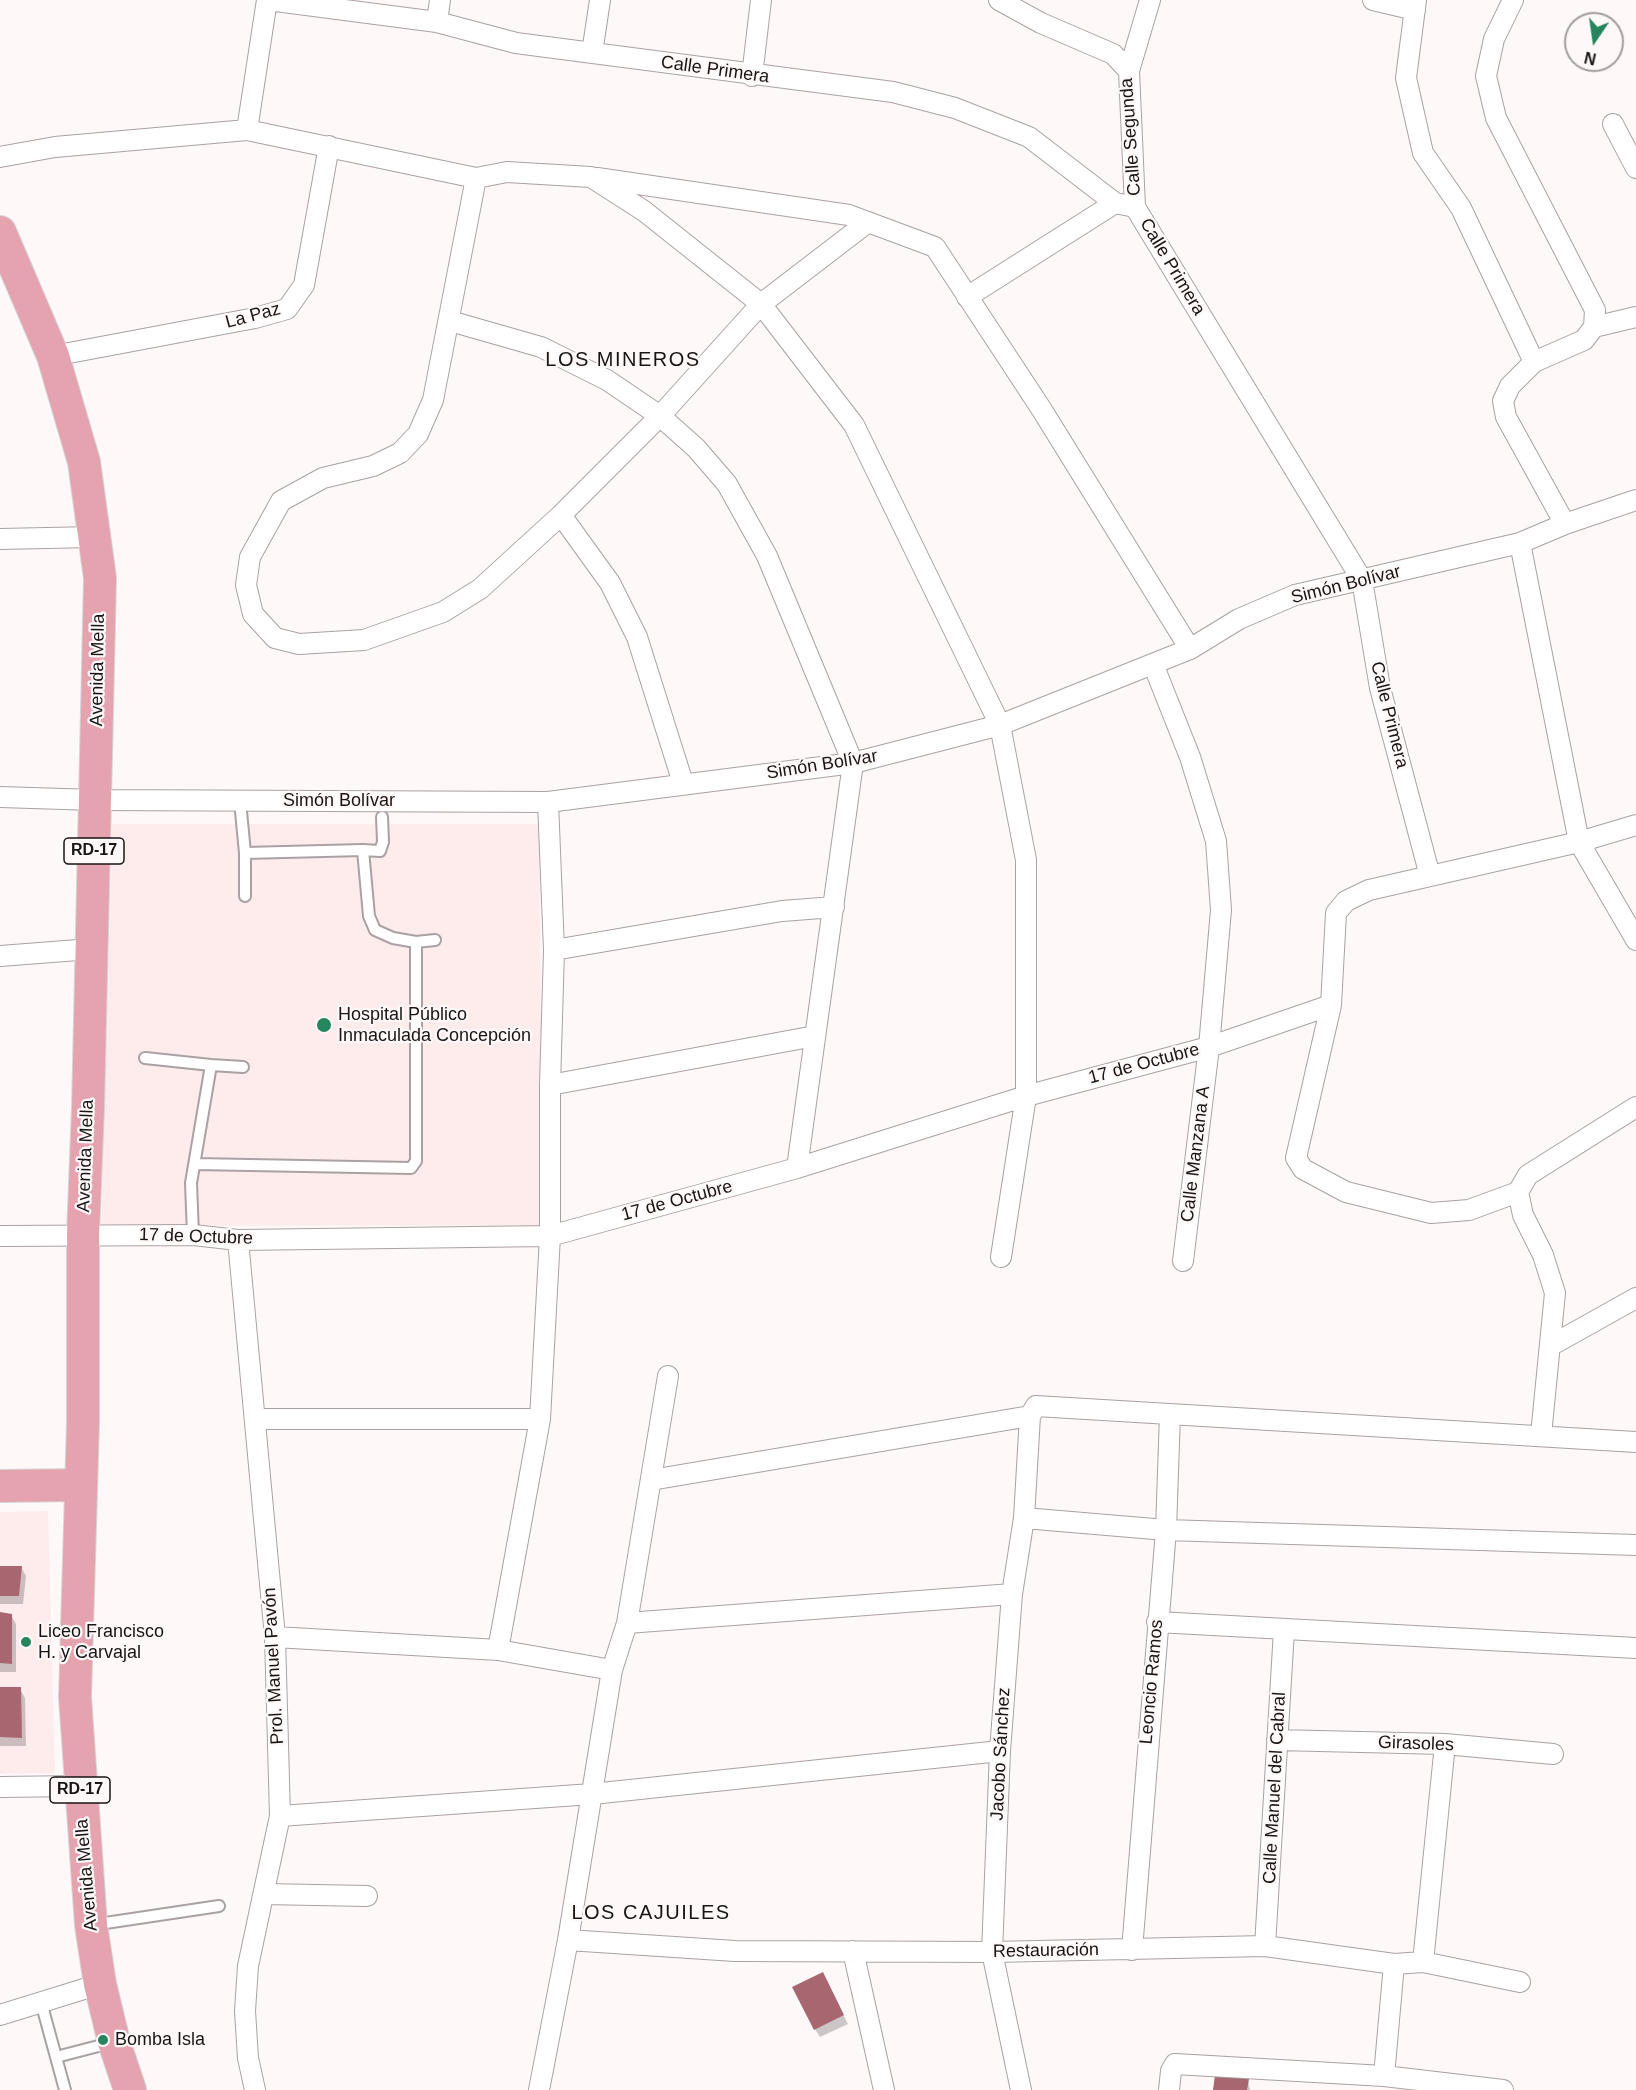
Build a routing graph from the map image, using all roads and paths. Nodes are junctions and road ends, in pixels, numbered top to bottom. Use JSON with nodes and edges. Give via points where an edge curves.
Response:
{"nodes":[{"id":1,"x":268,"y":0,"type":"edge"},
{"id":2,"x":440,"y":0,"type":"edge"},
{"id":3,"x":600,"y":0,"type":"edge"},
{"id":4,"x":760,"y":0,"type":"edge"},
{"id":5,"x":999,"y":0,"type":"edge"},
{"id":6,"x":1150,"y":0,"type":"edge"},
{"id":7,"x":1373,"y":0,"type":"edge"},
{"id":8,"x":1513,"y":0,"type":"edge"},
{"id":9,"x":1416,"y":5,"type":"edge"},
{"id":10,"x":437,"y":22,"type":"junction"},
{"id":11,"x":592,"y":53,"type":"junction"},
{"id":12,"x":1129,"y":71,"type":"junction"},
{"id":13,"x":752,"y":76,"type":"junction"},
{"id":14,"x":1613,"y":124,"type":"dead end"},
{"id":15,"x":247,"y":130,"type":"junction"},
{"id":16,"x":329,"y":146,"type":"junction"},
{"id":17,"x":0,"y":157,"type":"edge"},
{"id":18,"x":1636,"y":168,"type":"edge"},
{"id":19,"x":591,"y":177,"type":"junction"},
{"id":20,"x":476,"y":178,"type":"junction"},
{"id":21,"x":1115,"y":203,"type":"junction"},
{"id":22,"x":1135,"y":207,"type":"junction"},
{"id":23,"x":868,"y":222,"type":"junction"},
{"id":24,"x":0,"y":232,"type":"edge"},
{"id":25,"x":967,"y":297,"type":"junction"},
{"id":26,"x":761,"y":304,"type":"junction"},
{"id":27,"x":1636,"y":317,"type":"edge"},
{"id":28,"x":450,"y":321,"type":"junction"},
{"id":29,"x":1594,"y":327,"type":"junction"},
{"id":30,"x":53,"y":356,"type":"junction"},
{"id":31,"x":1534,"y":362,"type":"junction"},
{"id":32,"x":660,"y":416,"type":"junction"},
{"id":33,"x":1636,"y":500,"type":"edge"},
{"id":34,"x":561,"y":515,"type":"junction"},
{"id":35,"x":1565,"y":524,"type":"junction"},
{"id":36,"x":94,"y":537,"type":"junction"},
{"id":37,"x":0,"y":539,"type":"edge"},
{"id":38,"x":1520,"y":543,"type":"junction"},
{"id":39,"x":1362,"y":580,"type":"junction"},
{"id":40,"x":1190,"y":649,"type":"junction"},
{"id":41,"x":1153,"y":664,"type":"junction"},
{"id":42,"x":1000,"y":725,"type":"junction"},
{"id":43,"x":853,"y":764,"type":"junction"},
{"id":44,"x":683,"y":783,"type":"junction"},
{"id":45,"x":0,"y":797,"type":"edge"},
{"id":46,"x":95,"y":800,"type":"junction"},
{"id":47,"x":240,"y":801,"type":"junction"},
{"id":48,"x":548,"y":802,"type":"junction"},
{"id":49,"x":382,"y":817,"type":"dead end"},
{"id":50,"x":1636,"y":825,"type":"edge"},
{"id":51,"x":1579,"y":842,"type":"junction"},
{"id":52,"x":363,"y":850,"type":"junction"},
{"id":53,"x":245,"y":853,"type":"junction"},
{"id":54,"x":1430,"y":876,"type":"junction"},
{"id":55,"x":245,"y":896,"type":"dead end"},
{"id":56,"x":834,"y":908,"type":"junction"},
{"id":57,"x":435,"y":940,"type":"dead end"},
{"id":58,"x":1636,"y":940,"type":"edge"},
{"id":59,"x":416,"y":942,"type":"junction"},
{"id":60,"x":92,"y":948,"type":"junction"},
{"id":61,"x":554,"y":950,"type":"junction"},
{"id":62,"x":0,"y":956,"type":"edge"},
{"id":63,"x":1331,"y":1005,"type":"junction"},
{"id":64,"x":815,"y":1036,"type":"junction"},
{"id":65,"x":1209,"y":1047,"type":"junction"},
{"id":66,"x":145,"y":1058,"type":"dead end"},
{"id":67,"x":211,"y":1065,"type":"junction"},
{"id":68,"x":243,"y":1066,"type":"dead end"},
{"id":69,"x":550,"y":1085,"type":"junction"},
{"id":70,"x":1026,"y":1096,"type":"junction"},
{"id":71,"x":1636,"y":1107,"type":"edge"},
{"id":72,"x":196,"y":1164,"type":"junction"},
{"id":73,"x":797,"y":1168,"type":"junction"},
{"id":74,"x":1518,"y":1192,"type":"junction"},
{"id":75,"x":83,"y":1235,"type":"junction"},
{"id":76,"x":193,"y":1235,"type":"junction"},
{"id":77,"x":0,"y":1236,"type":"edge"},
{"id":78,"x":550,"y":1236,"type":"junction"},
{"id":79,"x":238,"y":1240,"type":"junction"},
{"id":80,"x":1001,"y":1257,"type":"dead end"},
{"id":81,"x":1183,"y":1261,"type":"dead end"},
{"id":82,"x":1636,"y":1298,"type":"edge"},
{"id":83,"x":1550,"y":1346,"type":"junction"},
{"id":84,"x":668,"y":1376,"type":"dead end"},
{"id":85,"x":1170,"y":1414,"type":"junction"},
{"id":86,"x":1030,"y":1416,"type":"junction"},
{"id":87,"x":256,"y":1419,"type":"junction"},
{"id":88,"x":540,"y":1419,"type":"junction"},
{"id":89,"x":1541,"y":1435,"type":"junction"},
{"id":90,"x":1636,"y":1442,"type":"edge"},
{"id":91,"x":651,"y":1480,"type":"junction"},
{"id":92,"x":81,"y":1485,"type":"junction"},
{"id":93,"x":0,"y":1486,"type":"edge"},
{"id":94,"x":1024,"y":1518,"type":"junction"},
{"id":95,"x":1166,"y":1530,"type":"junction"},
{"id":96,"x":1636,"y":1545,"type":"edge"},
{"id":97,"x":1011,"y":1594,"type":"junction"},
{"id":98,"x":1157,"y":1622,"type":"junction"},
{"id":99,"x":627,"y":1623,"type":"junction"},
{"id":100,"x":1284,"y":1630,"type":"junction"},
{"id":101,"x":275,"y":1637,"type":"junction"},
{"id":102,"x":1636,"y":1648,"type":"edge"},
{"id":103,"x":498,"y":1650,"type":"junction"},
{"id":104,"x":612,"y":1670,"type":"junction"},
{"id":105,"x":1277,"y":1740,"type":"junction"},
{"id":106,"x":1445,"y":1744,"type":"junction"},
{"id":107,"x":1000,"y":1751,"type":"junction"},
{"id":108,"x":1553,"y":1754,"type":"dead end"},
{"id":109,"x":80,"y":1786,"type":"junction"},
{"id":110,"x":0,"y":1787,"type":"edge"},
{"id":111,"x":592,"y":1794,"type":"junction"},
{"id":112,"x":280,"y":1816,"type":"junction"},
{"id":113,"x":264,"y":1893,"type":"junction"},
{"id":114,"x":367,"y":1896,"type":"dead end"},
{"id":115,"x":219,"y":1906,"type":"dead end"},
{"id":116,"x":91,"y":1925,"type":"junction"},
{"id":117,"x":568,"y":1940,"type":"junction"},
{"id":118,"x":1265,"y":1946,"type":"junction"},
{"id":119,"x":1132,"y":1950,"type":"junction"},
{"id":120,"x":853,"y":1951,"type":"junction"},
{"id":121,"x":992,"y":1952,"type":"junction"},
{"id":122,"x":1423,"y":1962,"type":"junction"},
{"id":123,"x":1394,"y":1964,"type":"junction"},
{"id":124,"x":1520,"y":1982,"type":"dead end"},
{"id":125,"x":100,"y":1984,"type":"junction"},
{"id":126,"x":41,"y":2002,"type":"junction"},
{"id":127,"x":0,"y":2015,"type":"edge"},
{"id":128,"x":114,"y":2043,"type":"junction"},
{"id":129,"x":56,"y":2057,"type":"junction"},
{"id":130,"x":1384,"y":2076,"type":"junction"},
{"id":131,"x":1334,"y":2081,"type":"edge"},
{"id":132,"x":65,"y":2090,"type":"edge"},
{"id":133,"x":130,"y":2090,"type":"edge"},
{"id":134,"x":255,"y":2090,"type":"edge"},
{"id":135,"x":539,"y":2090,"type":"edge"},
{"id":136,"x":884,"y":2090,"type":"edge"},
{"id":137,"x":1021,"y":2090,"type":"edge"},
{"id":138,"x":1169,"y":2090,"type":"edge"},
{"id":139,"x":1499,"y":2090,"type":"edge"}],
"edges":[{"from":1,"to":10,"type":"street","name":"Calle Primera"},
{"from":1,"to":15,"type":"street"},
{"from":2,"to":10,"type":"street"},
{"from":3,"to":11,"type":"street"},
{"from":4,"to":13,"type":"street"},
{"from":5,"to":12,"type":"street","name":"Calle Segunda","via":[[1113,54]]},
{"from":6,"to":12,"type":"street"},
{"from":7,"to":9,"type":"street"},
{"from":8,"to":29,"type":"street","via":[[1494,39],[1486,76],[1496,118],[1595,310]]},
{"from":9,"to":31,"type":"street","via":[[1406,78],[1423,153],[1461,208]]},
{"from":10,"to":11,"type":"street","name":"Calle Primera","via":[[516,43]]},
{"from":11,"to":13,"type":"street","name":"Calle Primera"},
{"from":12,"to":22,"type":"street","name":"Calle Segunda"},
{"from":13,"to":21,"type":"street","name":"Calle Primera","via":[[893,92],[955,108],[1029,137]]},
{"from":14,"to":18,"type":"street"},
{"from":15,"to":16,"type":"street"},
{"from":15,"to":17,"type":"street","via":[[66,146]]},
{"from":16,"to":20,"type":"street"},
{"from":16,"to":30,"type":"street","name":"La Paz","via":[[304,285],[287,309]]},
{"from":19,"to":20,"type":"street","via":[[507,172]]},
{"from":19,"to":23,"type":"street","via":[[849,215]]},
{"from":19,"to":26,"type":"street","via":[[644,211]]},
{"from":20,"to":28,"type":"street"},
{"from":21,"to":22,"type":"street","name":"Calle Primera"},
{"from":21,"to":25,"type":"street"},
{"from":22,"to":39,"type":"street","name":"Calle Primera"},
{"from":23,"to":25,"type":"street","via":[[935,247]]},
{"from":23,"to":26,"type":"street"},
{"from":24,"to":30,"type":"main road","name":"Avenida Mella","number":"RD-17"},
{"from":25,"to":40,"type":"street"},
{"from":26,"to":32,"type":"street"},
{"from":26,"to":42,"type":"street","via":[[854,425]]},
{"from":27,"to":29,"type":"street"},
{"from":28,"to":32,"type":"street","via":[[541,347],[607,380]]},
{"from":28,"to":34,"type":"street","via":[[433,400],[418,434],[400,453],[373,466],[323,478],[281,501],[250,557],[246,585],[253,614],[275,638],[299,644],[364,640],[443,612],[480,590]]},
{"from":29,"to":31,"type":"street","via":[[1584,340]]},
{"from":30,"to":36,"type":"main road","name":"Avenida Mella","number":"RD-17","via":[[84,462]]},
{"from":31,"to":35,"type":"street","via":[[1510,386],[1503,401],[1506,417]]},
{"from":32,"to":34,"type":"street"},
{"from":32,"to":43,"type":"street","via":[[696,448],[733,494],[767,556]]},
{"from":33,"to":35,"type":"street","name":"Simón Bolívar"},
{"from":34,"to":44,"type":"street","via":[[610,583],[637,637]]},
{"from":35,"to":38,"type":"street","name":"Simón Bolívar"},
{"from":36,"to":37,"type":"street"},
{"from":36,"to":46,"type":"main road","name":"Avenida Mella","number":"RD-17","via":[[100,579]]},
{"from":38,"to":39,"type":"street","name":"Simón Bolívar"},
{"from":38,"to":51,"type":"street"},
{"from":39,"to":40,"type":"street","name":"Simón Bolívar","via":[[1295,595],[1239,619]]},
{"from":39,"to":54,"type":"street","name":"Calle Primera","via":[[1380,688]]},
{"from":40,"to":41,"type":"street","name":"Simón Bolívar"},
{"from":41,"to":42,"type":"street","name":"Simón Bolívar"},
{"from":41,"to":65,"type":"street","name":"Calle Manzana A","via":[[1190,757],[1216,841],[1221,910]]},
{"from":42,"to":43,"type":"street","name":"Simón Bolívar"},
{"from":42,"to":70,"type":"street","via":[[1026,860]]},
{"from":43,"to":44,"type":"street","name":"Simón Bolívar"},
{"from":43,"to":56,"type":"street"},
{"from":44,"to":48,"type":"street","name":"Simón Bolívar"},
{"from":45,"to":46,"type":"street","name":"Simón Bolívar"},
{"from":46,"to":47,"type":"street","name":"Simón Bolívar"},
{"from":46,"to":60,"type":"main road","name":"Avenida Mella","number":"RD-17"},
{"from":47,"to":48,"type":"street","name":"Simón Bolívar"},
{"from":47,"to":53,"type":"lane"},
{"from":48,"to":61,"type":"street"},
{"from":49,"to":52,"type":"lane","via":[[380,851]]},
{"from":50,"to":51,"type":"street"},
{"from":51,"to":54,"type":"street"},
{"from":51,"to":58,"type":"street"},
{"from":52,"to":53,"type":"lane"},
{"from":52,"to":59,"type":"lane","via":[[369,916],[375,930]]},
{"from":53,"to":55,"type":"lane"},
{"from":54,"to":63,"type":"street","via":[[1370,890],[1346,901],[1336,913]]},
{"from":56,"to":61,"type":"street","via":[[782,911]]},
{"from":56,"to":64,"type":"street"},
{"from":57,"to":59,"type":"lane"},
{"from":59,"to":72,"type":"lane","via":[[416,1161],[411,1168]]},
{"from":60,"to":62,"type":"street"},
{"from":60,"to":75,"type":"main road","name":"Avenida Mella","number":"RD-17"},
{"from":61,"to":69,"type":"street"},
{"from":63,"to":65,"type":"street","name":"17 de Octubre"},
{"from":63,"to":74,"type":"street","via":[[1297,1149],[1296,1158],[1303,1169],[1346,1192],[1431,1214],[1469,1210]]},
{"from":64,"to":69,"type":"street"},
{"from":64,"to":73,"type":"street"},
{"from":65,"to":70,"type":"street","name":"17 de Octubre"},
{"from":65,"to":81,"type":"street","name":"Calle Manzana A"},
{"from":66,"to":67,"type":"lane"},
{"from":67,"to":68,"type":"lane"},
{"from":67,"to":72,"type":"lane"},
{"from":69,"to":78,"type":"street"},
{"from":70,"to":73,"type":"street","name":"17 de Octubre"},
{"from":70,"to":80,"type":"street"},
{"from":71,"to":74,"type":"street","via":[[1528,1175]]},
{"from":72,"to":76,"type":"lane","via":[[191,1183]]},
{"from":73,"to":78,"type":"street","name":"17 de Octubre"},
{"from":74,"to":83,"type":"street","via":[[1523,1215],[1543,1255],[1555,1293]]},
{"from":75,"to":76,"type":"street","name":"17 de Octubre"},
{"from":75,"to":77,"type":"street","name":"17 de Octubre"},
{"from":75,"to":92,"type":"main road","name":"Avenida Mella","number":"RD-17"},
{"from":76,"to":79,"type":"street","name":"17 de Octubre"},
{"from":78,"to":79,"type":"street","name":"17 de Octubre"},
{"from":78,"to":88,"type":"street"},
{"from":79,"to":87,"type":"street","name":"Prol. Manuel Pavón"},
{"from":82,"to":83,"type":"street"},
{"from":83,"to":89,"type":"street"},
{"from":84,"to":91,"type":"street"},
{"from":85,"to":86,"type":"street","via":[[1036,1406]]},
{"from":85,"to":89,"type":"street"},
{"from":85,"to":95,"type":"street","name":"Leoncio Ramos"},
{"from":86,"to":91,"type":"street"},
{"from":86,"to":94,"type":"street","name":"Jacobo Sánchez"},
{"from":87,"to":88,"type":"street"},
{"from":87,"to":101,"type":"street","name":"Prol. Manuel Pavón"},
{"from":88,"to":103,"type":"street"},
{"from":89,"to":90,"type":"street"},
{"from":91,"to":99,"type":"street"},
{"from":92,"to":93,"type":"main road"},
{"from":92,"to":109,"type":"main road","name":"Avenida Mella","number":"RD-17","via":[[75,1697]]},
{"from":94,"to":95,"type":"street"},
{"from":94,"to":97,"type":"street","name":"Jacobo Sánchez"},
{"from":95,"to":96,"type":"street"},
{"from":95,"to":98,"type":"street","name":"Leoncio Ramos"},
{"from":97,"to":99,"type":"street"},
{"from":97,"to":107,"type":"street","name":"Jacobo Sánchez"},
{"from":98,"to":100,"type":"street"},
{"from":98,"to":119,"type":"street","name":"Leoncio Ramos"},
{"from":99,"to":104,"type":"street"},
{"from":100,"to":102,"type":"street"},
{"from":100,"to":105,"type":"street","name":"Calle Manuel del Cabral"},
{"from":101,"to":103,"type":"street"},
{"from":101,"to":112,"type":"street","name":"Prol. Manuel Pavón"},
{"from":103,"to":104,"type":"street"},
{"from":104,"to":111,"type":"street"},
{"from":105,"to":106,"type":"street","name":"Girasoles"},
{"from":105,"to":118,"type":"street","name":"Calle Manuel del Cabral"},
{"from":106,"to":108,"type":"street","name":"Girasoles"},
{"from":106,"to":122,"type":"street"},
{"from":107,"to":111,"type":"street"},
{"from":107,"to":121,"type":"street","name":"Jacobo Sánchez"},
{"from":109,"to":110,"type":"street"},
{"from":109,"to":116,"type":"main road","name":"Avenida Mella","number":"RD-17"},
{"from":111,"to":112,"type":"street"},
{"from":111,"to":117,"type":"street"},
{"from":112,"to":113,"type":"street","name":"Prol. Manuel Pavón"},
{"from":113,"to":114,"type":"street"},
{"from":113,"to":134,"type":"street","name":"Prol. Manuel Pavón","via":[[248,1966],[245,2011]]},
{"from":115,"to":116,"type":"lane"},
{"from":116,"to":125,"type":"main road","name":"Avenida Mella","number":"RD-17"},
{"from":117,"to":120,"type":"street","name":"Restauración","via":[[735,1952]]},
{"from":117,"to":135,"type":"street"},
{"from":118,"to":119,"type":"street","name":"Restauración"},
{"from":118,"to":123,"type":"street","name":"Restauración"},
{"from":119,"to":121,"type":"street","name":"Restauración"},
{"from":120,"to":121,"type":"street","name":"Restauración"},
{"from":120,"to":136,"type":"street"},
{"from":121,"to":137,"type":"street","name":"Jacobo Sánchez"},
{"from":122,"to":123,"type":"street","name":"Restauración"},
{"from":122,"to":124,"type":"street","name":"Restauración"},
{"from":123,"to":130,"type":"street"},
{"from":125,"to":126,"type":"street"},
{"from":125,"to":128,"type":"main road","name":"Avenida Mella","number":"RD-17"},
{"from":126,"to":127,"type":"street"},
{"from":126,"to":129,"type":"lane"},
{"from":128,"to":129,"type":"lane"},
{"from":128,"to":133,"type":"main road","name":"Avenida Mella","number":"RD-17"},
{"from":129,"to":132,"type":"lane"},
{"from":130,"to":131,"type":"street"},
{"from":130,"to":139,"type":"street"},
{"from":131,"to":138,"type":"street","via":[[1175,2064]]}]}
